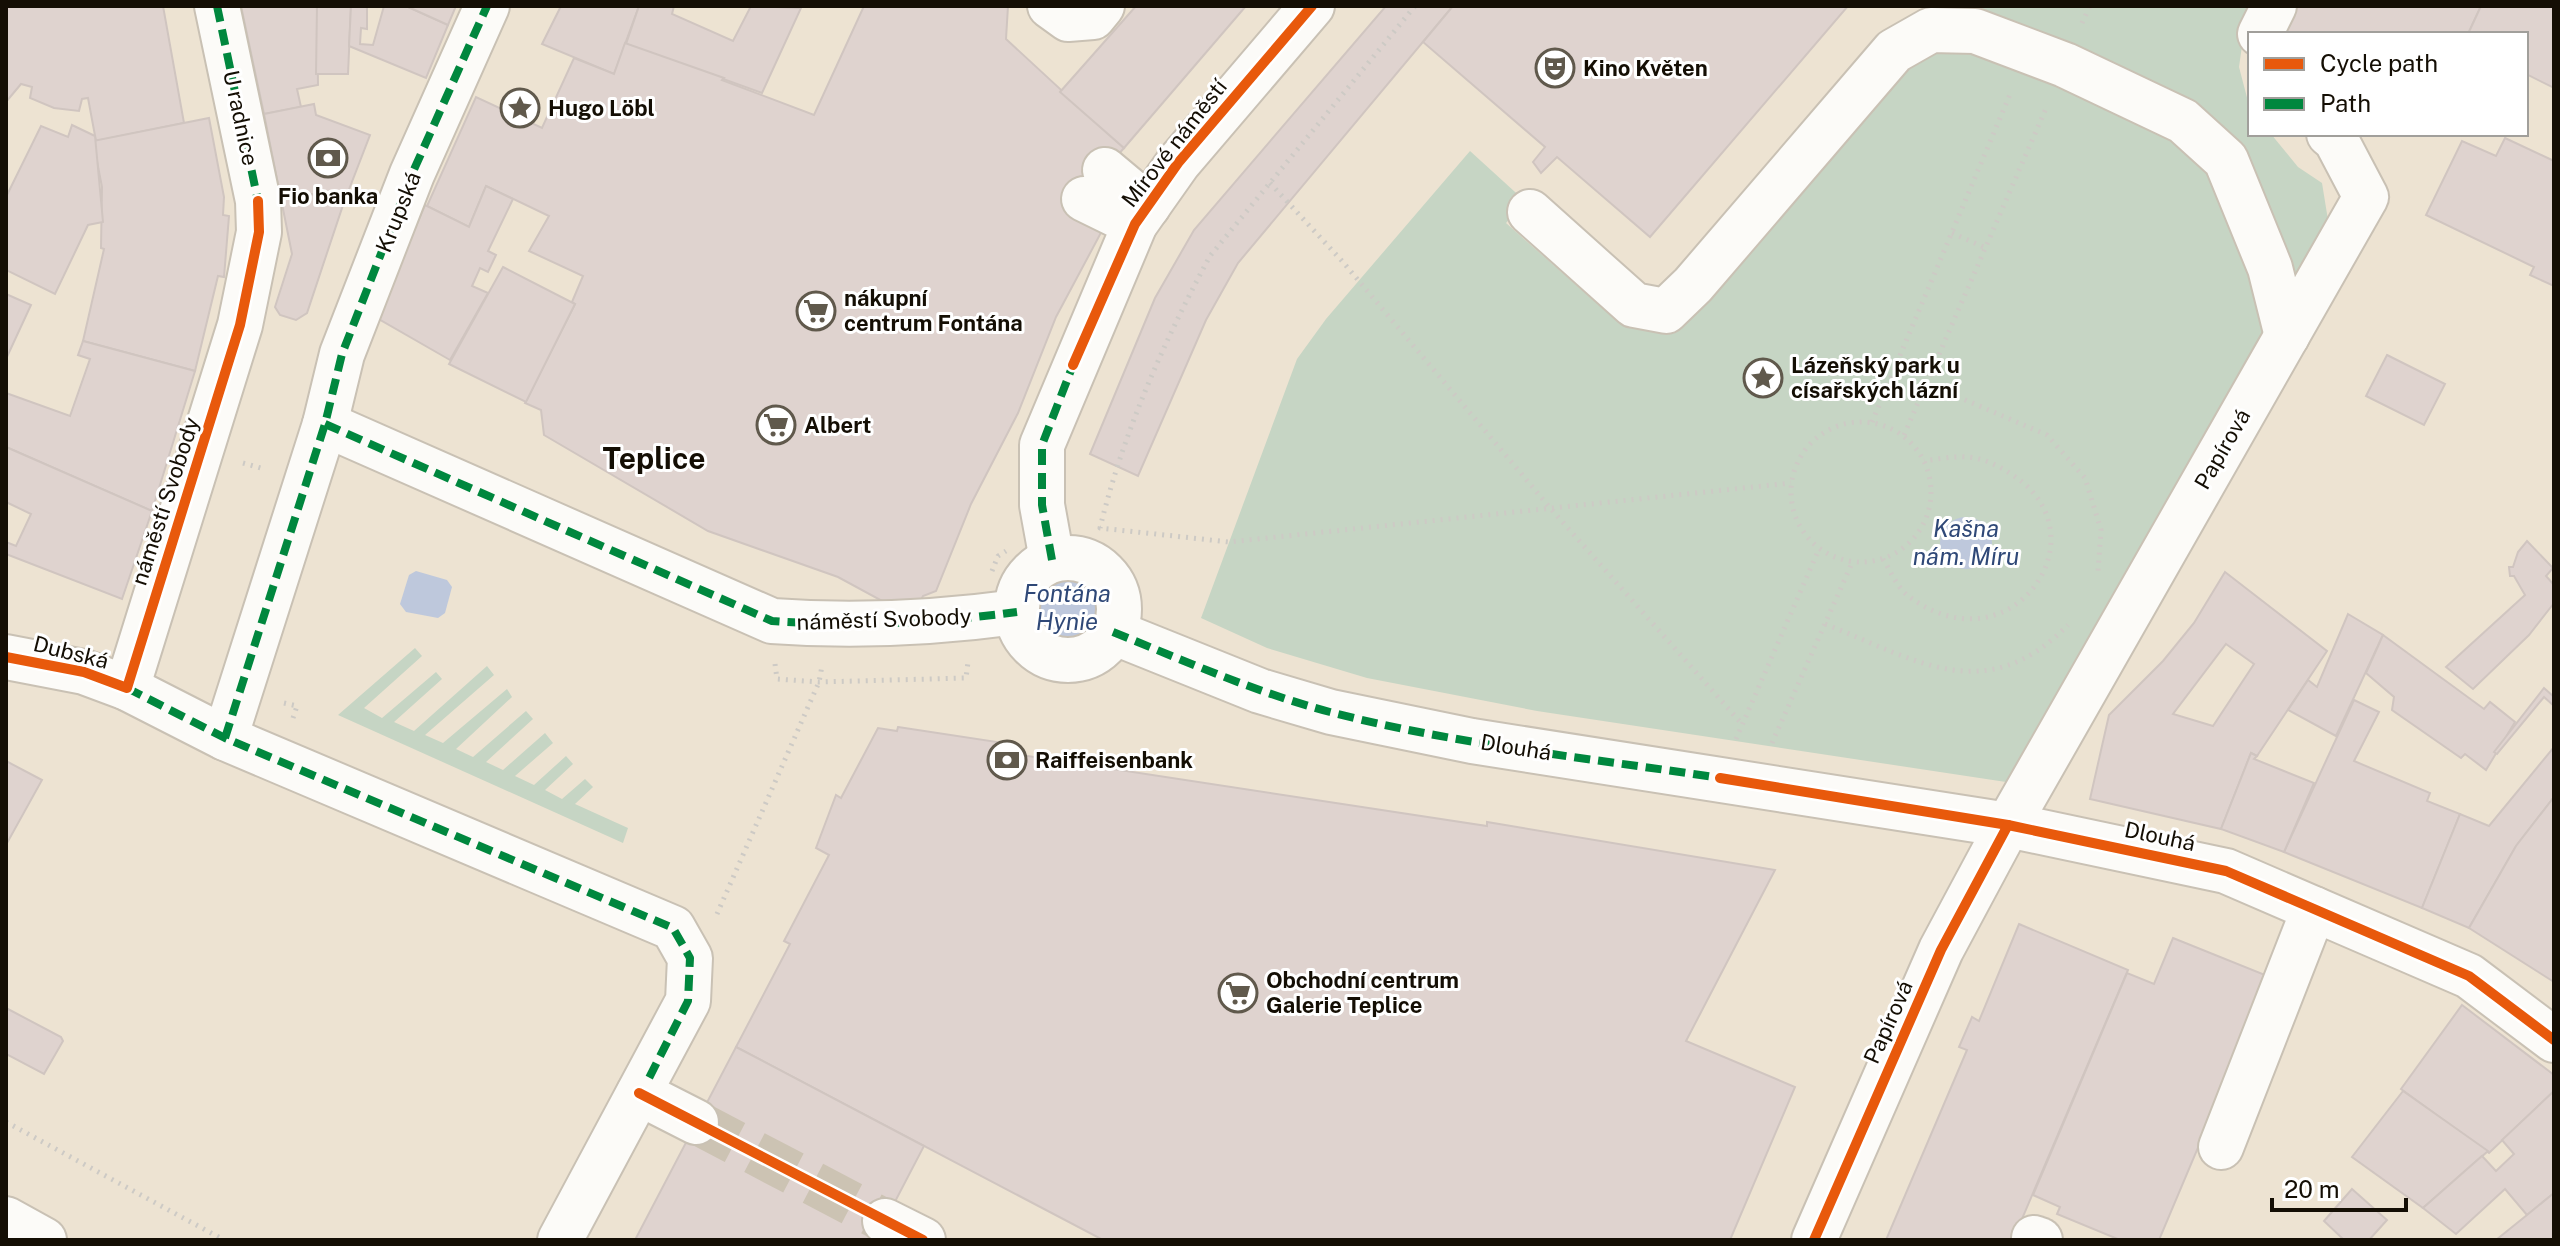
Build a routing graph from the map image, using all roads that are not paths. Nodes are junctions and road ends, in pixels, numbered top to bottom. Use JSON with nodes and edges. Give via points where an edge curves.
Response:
{"nodes":[{"id":1,"x":217,"y":6,"type":"edge"},
{"id":2,"x":487,"y":6,"type":"edge"},
{"id":3,"x":1050,"y":6,"type":"edge"},
{"id":4,"x":1102,"y":6,"type":"edge"},
{"id":5,"x":1312,"y":6,"type":"edge"},
{"id":6,"x":2274,"y":6,"type":"edge"},
{"id":7,"x":2261,"y":32,"type":"edge"},
{"id":8,"x":2331,"y":136,"type":"edge"},
{"id":9,"x":1095,"y":185,"type":"dead end"},
{"id":10,"x":1530,"y":212,"type":"dead end"},
{"id":11,"x":1142,"y":215,"type":"junction"},
{"id":12,"x":240,"y":325,"type":"joint"},
{"id":13,"x":2287,"y":336,"type":"junction"},
{"id":14,"x":325,"y":424,"type":"junction"},
{"id":15,"x":1052,"y":560,"type":"junction"},
{"id":16,"x":1017,"y":612,"type":"junction"},
{"id":17,"x":1113,"y":632,"type":"junction"},
{"id":18,"x":6,"y":657,"type":"edge"},
{"id":19,"x":127,"y":688,"type":"junction"},
{"id":20,"x":225,"y":738,"type":"junction"},
{"id":21,"x":2008,"y":825,"type":"junction"},
{"id":22,"x":2314,"y":909,"type":"junction"},
{"id":23,"x":2554,"y":1040,"type":"edge"},
{"id":24,"x":644,"y":1086,"type":"junction"},
{"id":25,"x":696,"y":1122,"type":"tunnel mouth"},
{"id":26,"x":2221,"y":1147,"type":"dead end"},
{"id":27,"x":6,"y":1219,"type":"edge"},
{"id":28,"x":885,"y":1221,"type":"tunnel mouth"},
{"id":29,"x":44,"y":1240,"type":"edge"},
{"id":30,"x":560,"y":1240,"type":"edge"},
{"id":31,"x":923,"y":1240,"type":"edge"},
{"id":32,"x":1814,"y":1240,"type":"edge"}],
"edges":[{"from":1,"to":12,"type":"street","name":"U radnice","via":[[258,201],[259,232]]},
{"from":2,"to":14,"type":"street","name":"Krupská","via":[[412,174],[342,354]]},
{"from":3,"to":4,"type":"street","via":[[1068,19],[1093,17]]},
{"from":5,"to":11,"type":"street","name":"Mírové náměstí","via":[[1178,163]]},
{"from":6,"to":7,"type":"street"},
{"from":8,"to":13,"type":"street","name":"Papírová","via":[[2366,197]]},
{"from":9,"to":11,"type":"street"},
{"from":10,"to":13,"type":"street","via":[[1634,305],[1666,311],[1894,51],[1931,30],[1975,31],[2047,57],[2183,121],[2226,160],[2270,268]]},
{"from":11,"to":15,"type":"street","name":"Mírové náměstí","via":[[1042,445],[1042,505]]},
{"from":12,"to":19,"type":"street","name":"náměstí Svobody"},
{"from":13,"to":21,"type":"street","name":"Papírová"},
{"from":14,"to":16,"type":"street","name":"náměstí Svobody","via":[[772,621],[828,625]]},
{"from":14,"to":20,"type":"street"},
{"from":15,"to":16,"type":"street","via":[[1025,580]]},
{"from":15,"to":17,"type":"street","via":[[1086,561],[1106,576],[1118,599]]},
{"from":16,"to":17,"type":"street","via":[[1029,643],[1058,660],[1080,659],[1099,650]]},
{"from":17,"to":21,"type":"street","name":"Dlouhá","via":[[1260,691],[1331,712],[1472,741]]},
{"from":18,"to":19,"type":"street","name":"Dubská","via":[[84,672]]},
{"from":19,"to":20,"type":"street","name":"Dubská"},
{"from":20,"to":24,"type":"street","via":[[673,928],[690,958],[688,1001]]},
{"from":21,"to":22,"type":"street","name":"Dlouhá","via":[[2226,871]]},
{"from":21,"to":32,"type":"street","name":"Papírová","via":[[1941,950]]},
{"from":22,"to":23,"type":"street","name":"Dlouhá","via":[[2469,976]]},
{"from":22,"to":26,"type":"street"},
{"from":24,"to":25,"type":"street"},
{"from":24,"to":30,"type":"street"},
{"from":27,"to":29,"type":"street"},
{"from":28,"to":31,"type":"street"}]}
